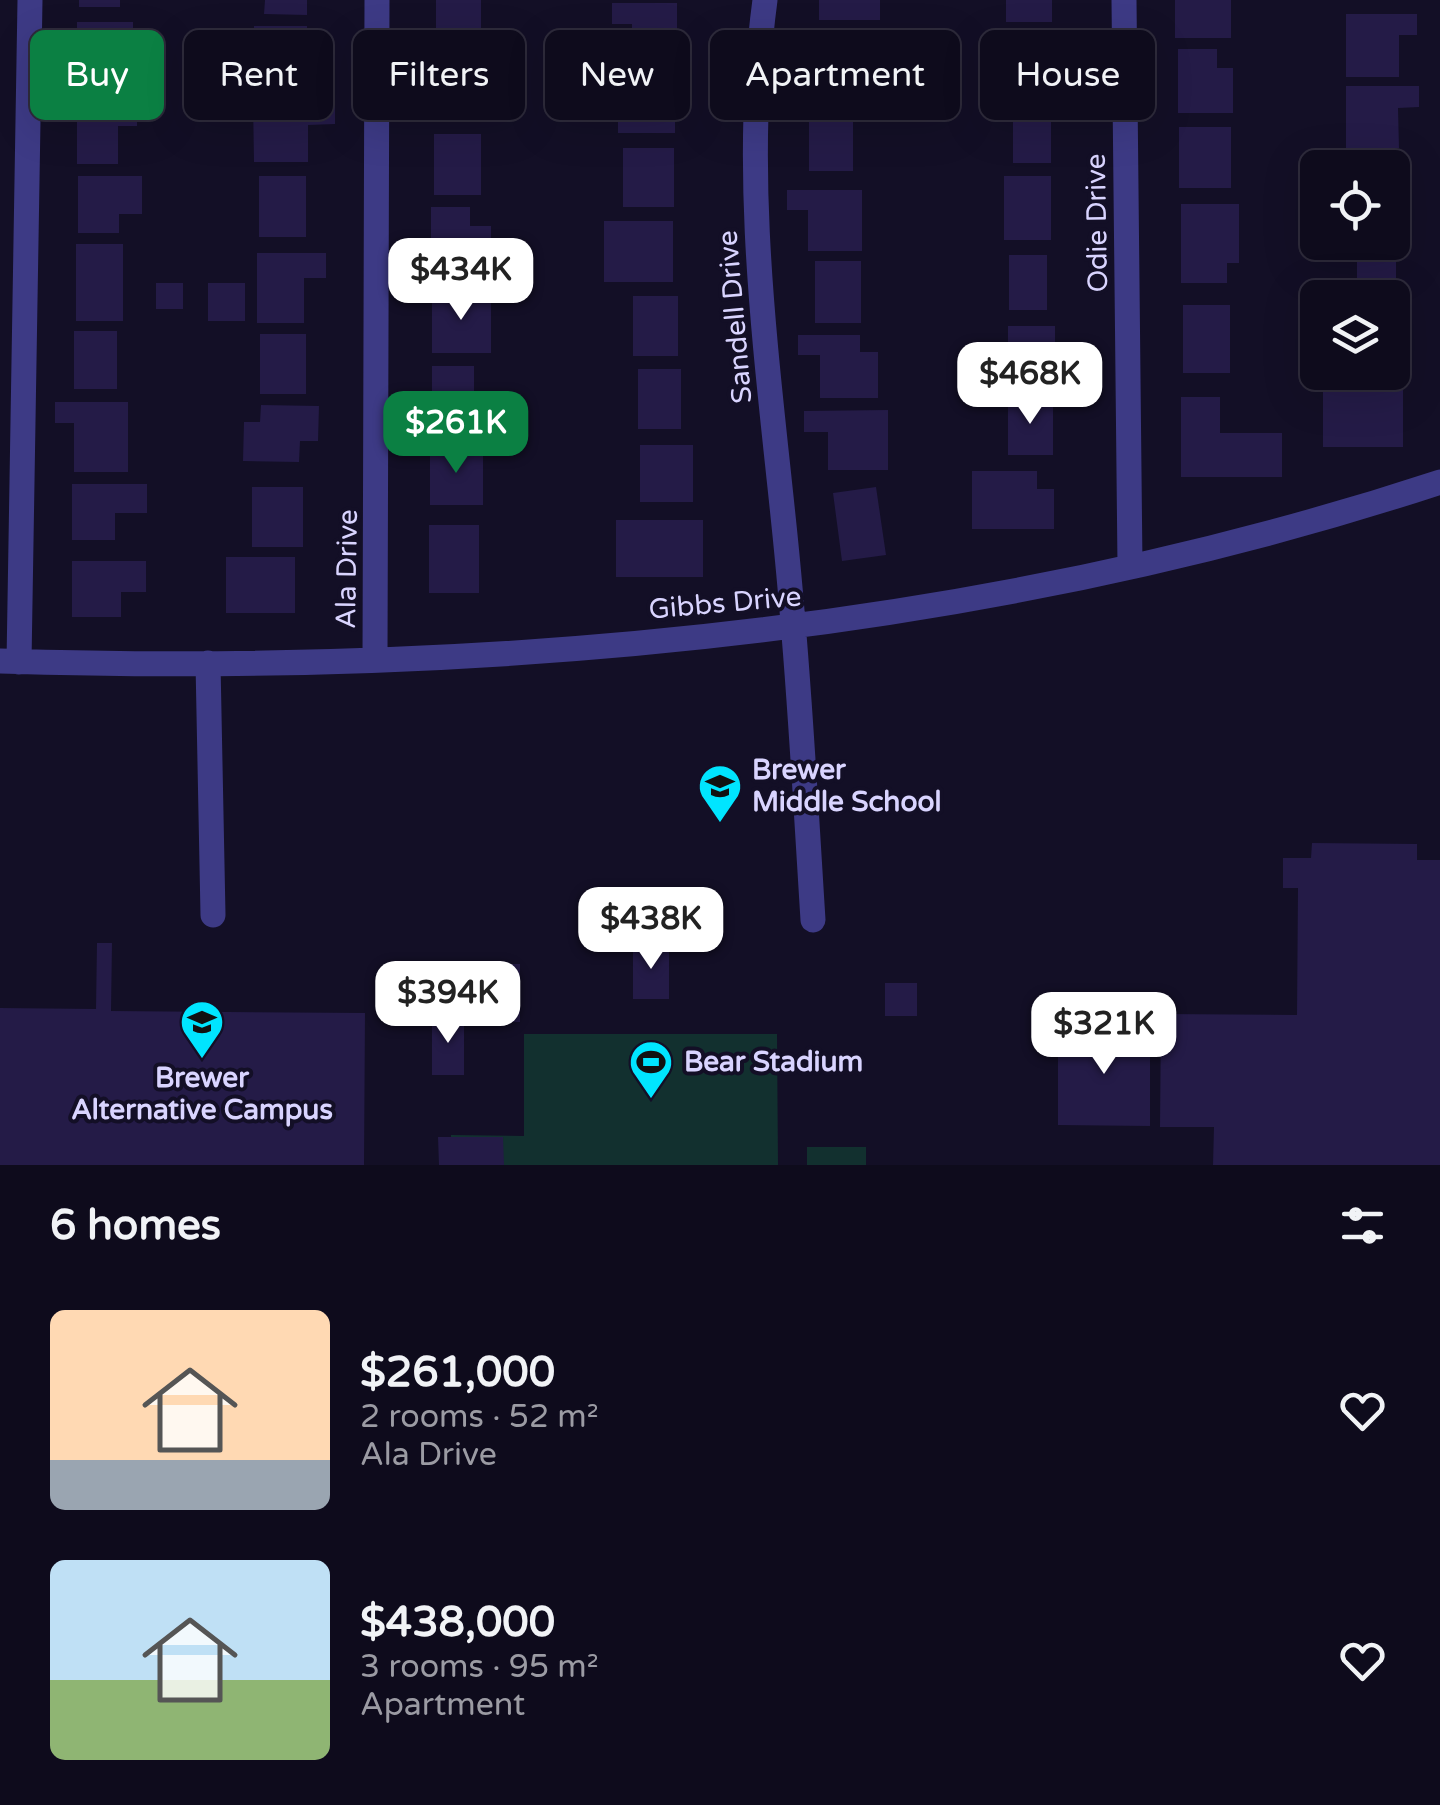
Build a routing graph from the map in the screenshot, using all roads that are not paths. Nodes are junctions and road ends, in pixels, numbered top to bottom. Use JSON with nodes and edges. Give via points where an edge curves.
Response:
{"nodes":[{"id":1,"x":30,"y":0,"type":"edge"},
{"id":2,"x":377,"y":0,"type":"edge"},
{"id":3,"x":765,"y":0,"type":"edge"},
{"id":4,"x":1124,"y":0,"type":"edge"},
{"id":5,"x":1440,"y":482,"type":"edge"},
{"id":6,"x":1130,"y":566,"type":"junction"},
{"id":7,"x":794,"y":628,"type":"junction"},
{"id":8,"x":375,"y":659,"type":"junction"},
{"id":9,"x":10,"y":661,"type":"edge"},
{"id":10,"x":208,"y":663,"type":"junction"},
{"id":11,"x":214,"y":915,"type":"dead end"},
{"id":12,"x":813,"y":920,"type":"dead end"}],
"edges":[{"from":1,"to":9,"type":"street"},
{"from":2,"to":8,"type":"street","name":"Ala Drive"},
{"from":3,"to":7,"type":"street","name":"Sandell Drive","via":[[754,82],[756,225]]},
{"from":4,"to":6,"type":"street","name":"Odie Drive"},
{"from":5,"to":6,"type":"street","name":"Gibbs Drive","via":[[1328,519]]},
{"from":6,"to":7,"type":"street","name":"Gibbs Drive"},
{"from":7,"to":8,"type":"street","name":"Gibbs Drive"},
{"from":7,"to":12,"type":"street","name":"Sandell Drive"},
{"from":8,"to":10,"type":"street","name":"Gibbs Drive"},
{"from":9,"to":10,"type":"street","name":"Gibbs Drive"},
{"from":10,"to":11,"type":"street"}]}
